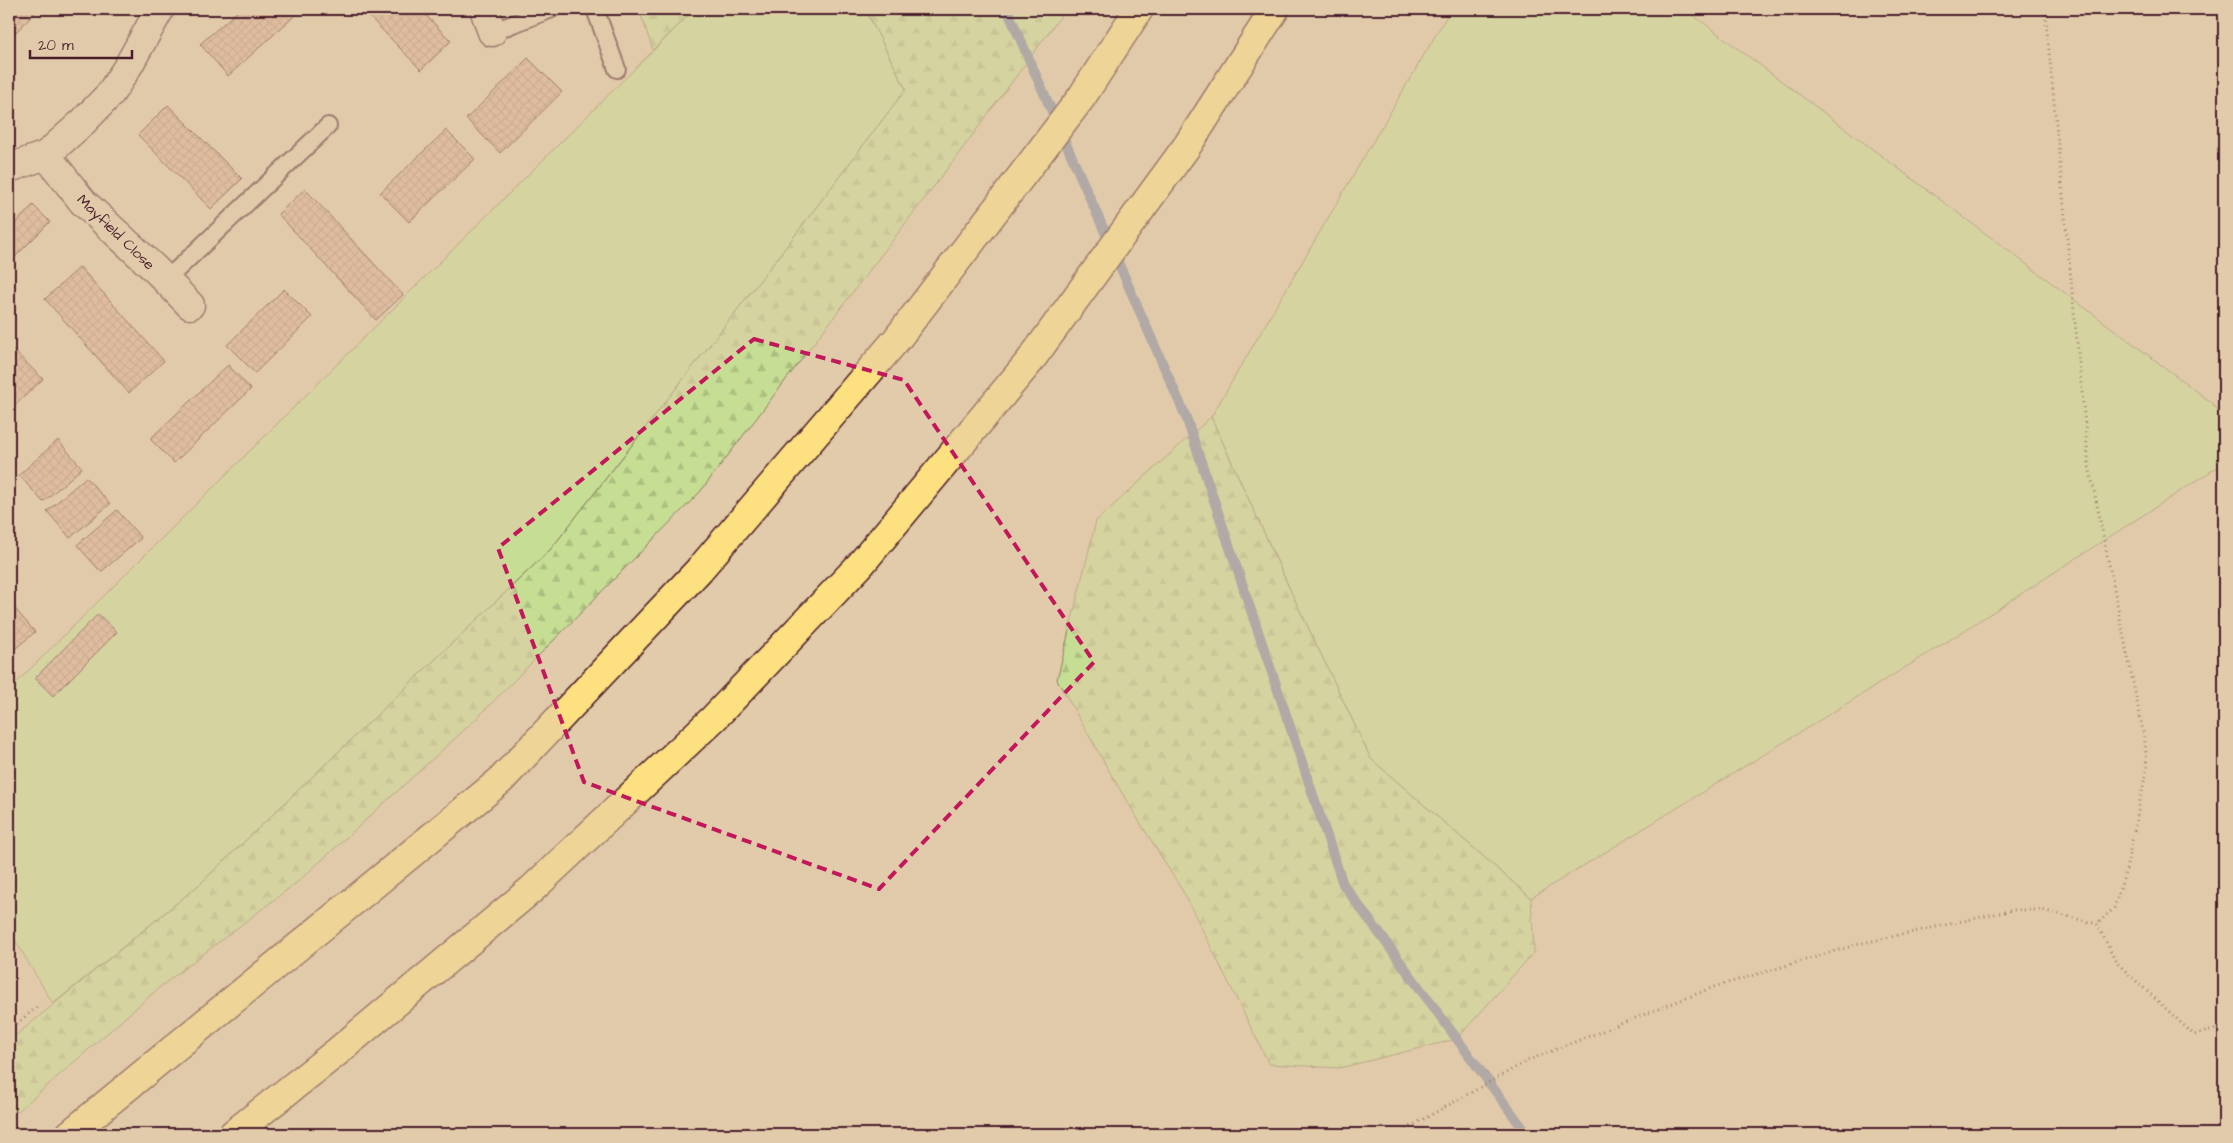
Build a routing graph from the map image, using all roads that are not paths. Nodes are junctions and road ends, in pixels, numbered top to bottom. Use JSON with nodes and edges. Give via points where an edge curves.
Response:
{"nodes":[{"id":1,"x":160,"y":9,"type":"edge"},
{"id":2,"x":552,"y":9,"type":"edge"},
{"id":3,"x":594,"y":9,"type":"edge"},
{"id":4,"x":1138,"y":9,"type":"edge"},
{"id":5,"x":1275,"y":9,"type":"edge"},
{"id":6,"x":488,"y":21,"type":"edge"},
{"id":7,"x":617,"y":69,"type":"dead end"},
{"id":8,"x":328,"y":126,"type":"dead end"},
{"id":9,"x":46,"y":155,"type":"junction"},
{"id":10,"x":9,"y":168,"type":"edge"},
{"id":11,"x":166,"y":280,"type":"junction"},
{"id":12,"x":190,"y":304,"type":"dead end"},
{"id":13,"x":70,"y":1134,"type":"edge"},
{"id":14,"x":233,"y":1134,"type":"edge"}],
"edges":[{"from":1,"to":9,"type":"street","via":[[110,94]]},
{"from":2,"to":6,"type":"lane"},
{"from":3,"to":7,"type":"lane"},
{"from":4,"to":13,"type":"highway","via":[[1081,98],[897,340],[700,568],[507,773]]},
{"from":5,"to":14,"type":"highway","via":[[1187,146],[1030,361],[860,565],[714,718],[532,889]]},
{"from":8,"to":11,"type":"lane"},
{"from":9,"to":10,"type":"street"},
{"from":9,"to":11,"type":"street","name":"Mayfield Close","via":[[83,202]]},
{"from":11,"to":12,"type":"street","name":"Mayfield Close"}]}
